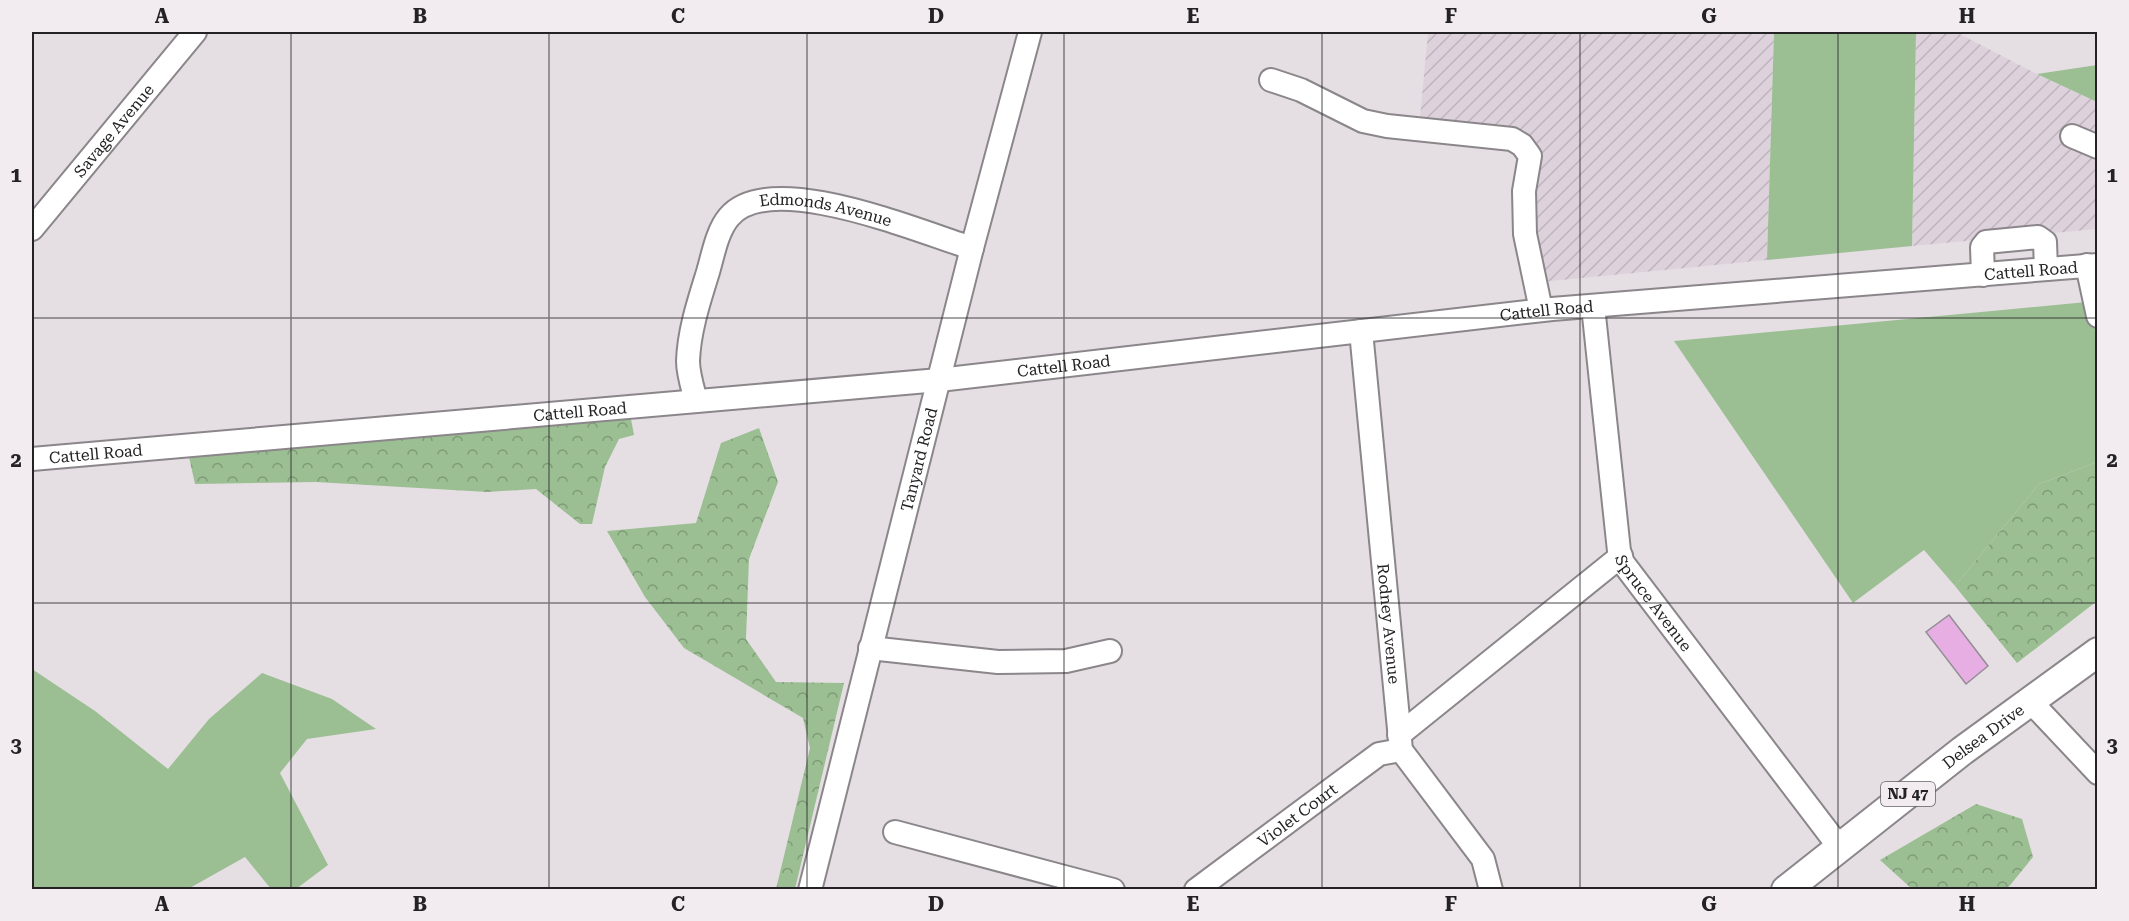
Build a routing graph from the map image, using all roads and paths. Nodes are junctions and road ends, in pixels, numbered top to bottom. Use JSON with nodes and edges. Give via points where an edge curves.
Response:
{"nodes":[{"id":1,"x":195,"y":32,"type":"edge"},
{"id":2,"x":1030,"y":32,"type":"edge"},
{"id":3,"x":1271,"y":80,"type":"dead end"},
{"id":4,"x":2072,"y":136,"type":"dead end"},
{"id":5,"x":2097,"y":147,"type":"edge"},
{"id":6,"x":32,"y":229,"type":"edge"},
{"id":7,"x":972,"y":248,"type":"junction"},
{"id":8,"x":2092,"y":265,"type":"edge"},
{"id":9,"x":2046,"y":269,"type":"junction"},
{"id":10,"x":1983,"y":275,"type":"junction"},
{"id":11,"x":1593,"y":306,"type":"junction"},
{"id":12,"x":1541,"y":310,"type":"junction"},
{"id":13,"x":2097,"y":316,"type":"edge"},
{"id":14,"x":1361,"y":331,"type":"junction"},
{"id":15,"x":939,"y":380,"type":"junction"},
{"id":16,"x":696,"y":401,"type":"junction"},
{"id":17,"x":32,"y":459,"type":"edge"},
{"id":18,"x":1621,"y":556,"type":"junction"},
{"id":19,"x":870,"y":648,"type":"junction"},
{"id":20,"x":1110,"y":651,"type":"dead end"},
{"id":21,"x":2097,"y":652,"type":"edge"},
{"id":22,"x":2032,"y":703,"type":"junction"},
{"id":23,"x":1400,"y":743,"type":"junction"},
{"id":24,"x":2097,"y":773,"type":"edge"},
{"id":25,"x":895,"y":832,"type":"dead end"},
{"id":26,"x":1840,"y":848,"type":"junction"},
{"id":27,"x":810,"y":890,"type":"edge"},
{"id":28,"x":1113,"y":890,"type":"edge"},
{"id":29,"x":1196,"y":890,"type":"edge"},
{"id":30,"x":1491,"y":890,"type":"edge"},
{"id":31,"x":1786,"y":890,"type":"edge"}],
"edges":[{"from":1,"to":6,"type":"street","name":"Savage Avenue"},
{"from":2,"to":7,"type":"street","name":"Tanyard Road"},
{"from":3,"to":12,"type":"street","via":[[1301,90],[1363,121],[1490,135],[1522,145],[1530,156],[1524,191],[1525,234]]},
{"from":4,"to":5,"type":"street"},
{"from":7,"to":15,"type":"street","name":"Tanyard Road"},
{"from":7,"to":16,"type":"street","name":"Edmonds Avenue","via":[[819,202],[762,198],[744,206],[729,217],[721,234],[693,326],[688,363]]},
{"from":8,"to":9,"type":"street","name":"Cattell Road"},
{"from":8,"to":13,"type":"street"},
{"from":9,"to":10,"type":"street","name":"Cattell Road"},
{"from":9,"to":10,"type":"street","via":[[2044,242],[2038,237],[1986,242],[1982,247]]},
{"from":10,"to":11,"type":"street","name":"Cattell Road"},
{"from":11,"to":12,"type":"street","name":"Cattell Road"},
{"from":11,"to":18,"type":"street","name":"Spruce Avenue"},
{"from":12,"to":14,"type":"street","name":"Cattell Road"},
{"from":14,"to":15,"type":"street","name":"Cattell Road"},
{"from":14,"to":23,"type":"street","name":"Rodney Avenue"},
{"from":15,"to":16,"type":"street","name":"Cattell Road"},
{"from":15,"to":19,"type":"street","name":"Tanyard Road"},
{"from":16,"to":17,"type":"street","name":"Cattell Road"},
{"from":18,"to":23,"type":"street"},
{"from":18,"to":26,"type":"street","name":"Spruce Avenue","via":[[1630,575]]},
{"from":19,"to":20,"type":"street","via":[[998,662],[1066,661]]},
{"from":19,"to":27,"type":"street","name":"Tanyard Road"},
{"from":21,"to":22,"type":"main road","name":"Delsea Drive","number":"NJ 47"},
{"from":22,"to":24,"type":"street"},
{"from":22,"to":26,"type":"main road","name":"Delsea Drive","number":"NJ 47","via":[[1962,751]]},
{"from":23,"to":29,"type":"street","name":"Violet Court","via":[[1379,754]]},
{"from":23,"to":30,"type":"street","via":[[1483,859]]},
{"from":25,"to":28,"type":"street"},
{"from":26,"to":31,"type":"main road","name":"Delsea Drive","number":"NJ 47"}]}
